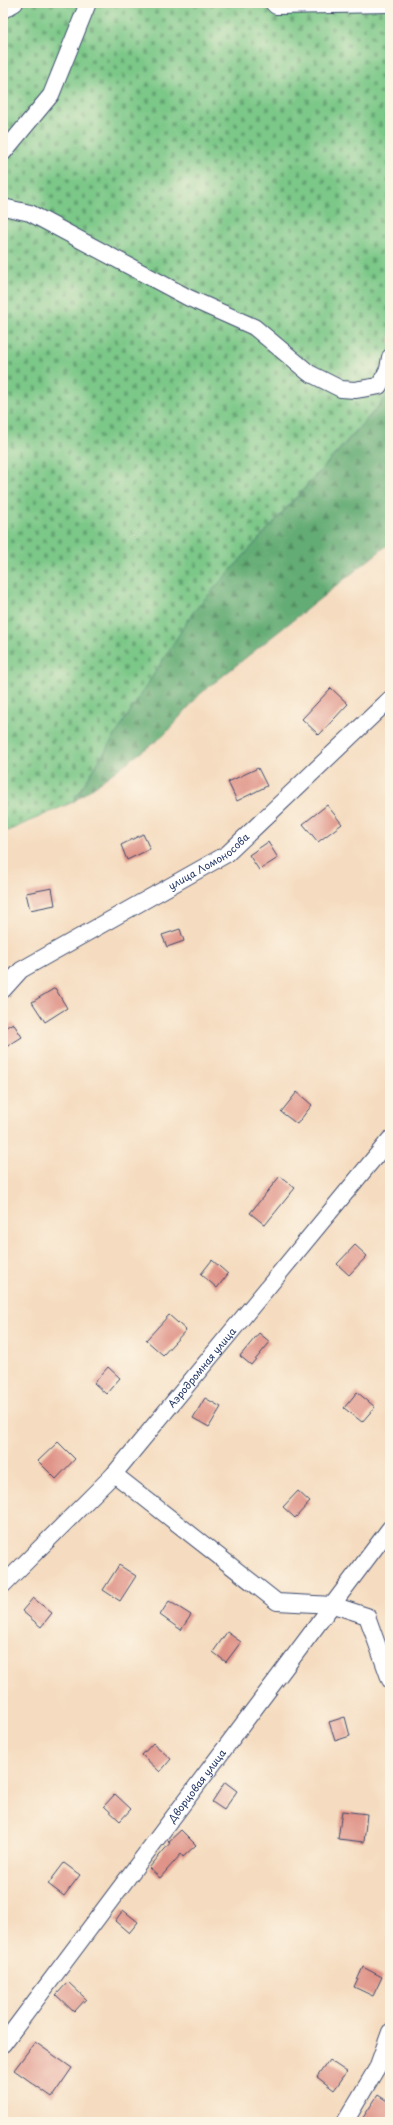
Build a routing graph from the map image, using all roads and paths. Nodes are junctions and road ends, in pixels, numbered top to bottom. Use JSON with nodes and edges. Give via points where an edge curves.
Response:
{"nodes":[{"id":1,"x":15,"y":3,"type":"edge"},
{"id":2,"x":88,"y":3,"type":"edge"},
{"id":3,"x":273,"y":3,"type":"edge"},
{"id":4,"x":390,"y":4,"type":"edge"},
{"id":5,"x":3,"y":10,"type":"edge"},
{"id":6,"x":3,"y":153,"type":"edge"},
{"id":7,"x":3,"y":207,"type":"edge"},
{"id":8,"x":390,"y":357,"type":"edge"},
{"id":9,"x":390,"y":699,"type":"edge"},
{"id":10,"x":3,"y":990,"type":"edge"},
{"id":11,"x":390,"y":1139,"type":"edge"},
{"id":12,"x":114,"y":1474,"type":"junction"},
{"id":13,"x":390,"y":1528,"type":"edge"},
{"id":14,"x":3,"y":1585,"type":"edge"},
{"id":15,"x":333,"y":1605,"type":"junction"},
{"id":16,"x":390,"y":1680,"type":"edge"},
{"id":17,"x":390,"y":2032,"type":"edge"},
{"id":18,"x":3,"y":2044,"type":"edge"},
{"id":19,"x":345,"y":2122,"type":"edge"}],
"edges":[{"from":1,"to":5,"type":"street"},
{"from":2,"to":6,"type":"street","via":[[51,95]]},
{"from":3,"to":4,"type":"street","via":[[276,6]]},
{"from":7,"to":8,"type":"street","via":[[30,213],[189,298],[254,328],[309,373],[341,389],[356,390],[379,386],[388,369]]},
{"from":9,"to":10,"type":"street","name":"улица Ломоносова","via":[[226,854],[21,970]]},
{"from":11,"to":12,"type":"street","name":"Аэродромная улица"},
{"from":12,"to":14,"type":"street","name":"Аэродромная улица"},
{"from":12,"to":15,"type":"street","via":[[277,1602]]},
{"from":13,"to":15,"type":"street","name":"Дворцовая улица"},
{"from":15,"to":16,"type":"street","via":[[367,1616]]},
{"from":15,"to":18,"type":"street","name":"Дворцовая улица"},
{"from":17,"to":19,"type":"street","via":[[376,2068]]}]}
